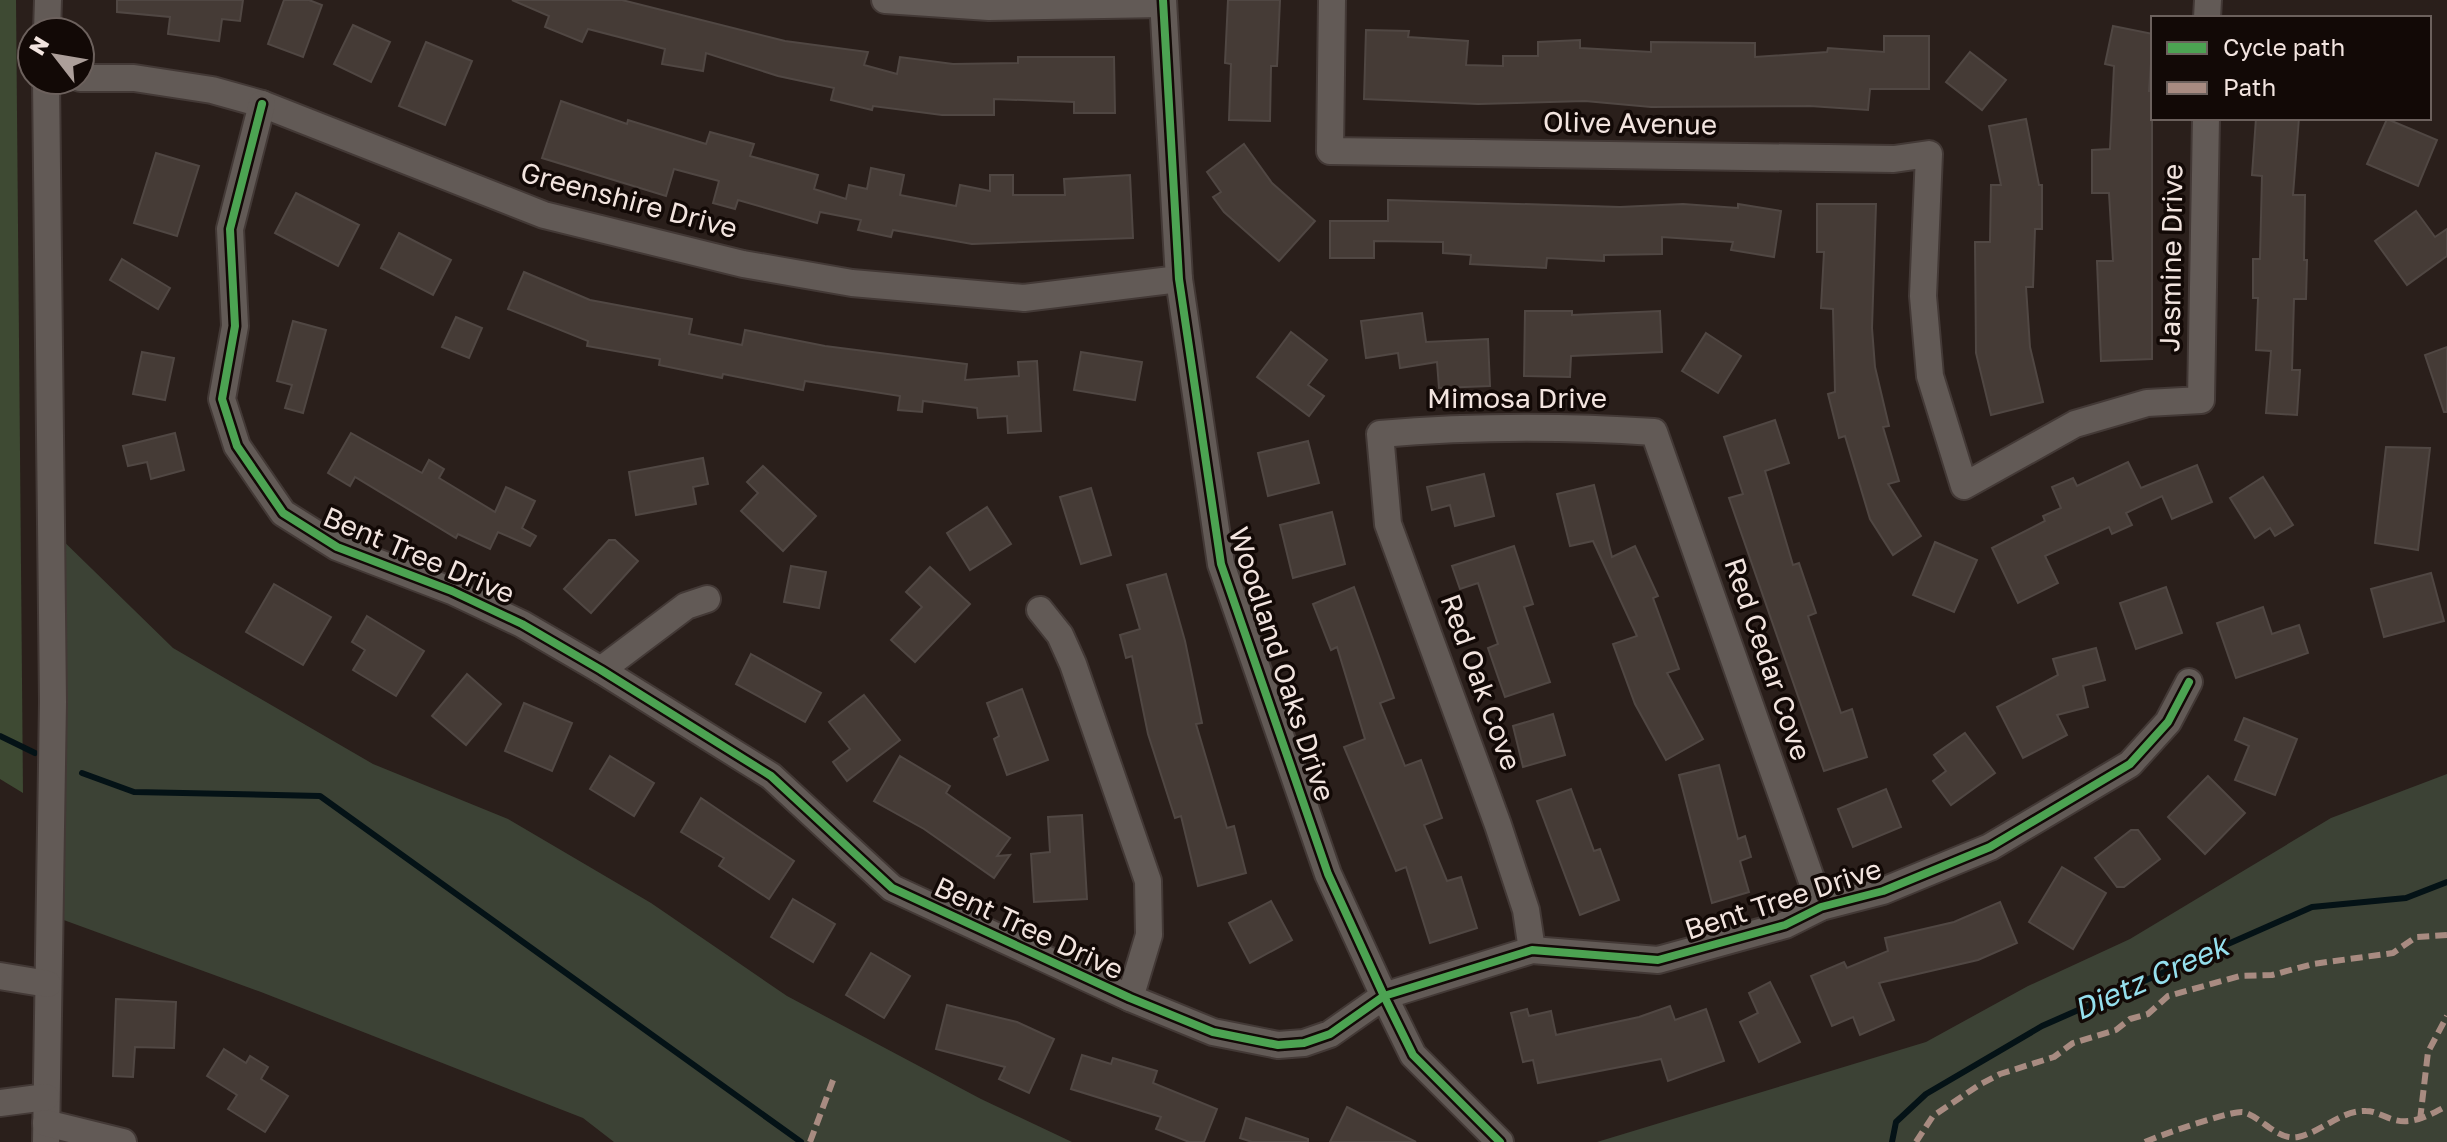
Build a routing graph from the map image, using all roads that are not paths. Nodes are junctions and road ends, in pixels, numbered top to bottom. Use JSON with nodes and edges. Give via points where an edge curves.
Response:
{"nodes":[{"id":1,"x":885,"y":0,"type":"edge"},
{"id":2,"x":1332,"y":0,"type":"edge"},
{"id":3,"x":1163,"y":2,"type":"edge"},
{"id":4,"x":989,"y":3,"type":"edge"},
{"id":5,"x":96,"y":78,"type":"edge"},
{"id":6,"x":46,"y":96,"type":"edge"},
{"id":7,"x":262,"y":104,"type":"junction"},
{"id":8,"x":2206,"y":120,"type":"edge"},
{"id":9,"x":1179,"y":279,"type":"junction"},
{"id":10,"x":1654,"y":432,"type":"joint"},
{"id":11,"x":1380,"y":434,"type":"joint"},
{"id":12,"x":1964,"y":486,"type":"joint"},
{"id":13,"x":707,"y":599,"type":"dead end"},
{"id":14,"x":1040,"y":610,"type":"dead end"},
{"id":15,"x":601,"y":670,"type":"junction"},
{"id":16,"x":2189,"y":682,"type":"dead end"},
{"id":17,"x":1821,"y":907,"type":"junction"},
{"id":18,"x":1532,"y":950,"type":"junction"},
{"id":19,"x":0,"y":976,"type":"edge"},
{"id":20,"x":48,"y":984,"type":"junction"},
{"id":21,"x":1384,"y":996,"type":"junction"},
{"id":22,"x":1130,"y":998,"type":"junction"},
{"id":23,"x":0,"y":1103,"type":"edge"},
{"id":24,"x":46,"y":1121,"type":"edge"},
{"id":25,"x":123,"y":1142,"type":"edge"},
{"id":26,"x":1500,"y":1142,"type":"edge"}],
"edges":[{"from":1,"to":4,"type":"street"},
{"from":2,"to":12,"type":"street","name":"Olive Avenue","via":[[1330,151],[1894,159],[1929,154],[1923,296],[1930,376]]},
{"from":3,"to":4,"type":"street"},
{"from":3,"to":9,"type":"street","name":"Woodland Oaks Drive"},
{"from":5,"to":7,"type":"street","name":"Greenshire Drive","via":[[212,90]]},
{"from":6,"to":20,"type":"street","via":[[53,702]]},
{"from":7,"to":9,"type":"street","name":"Greenshire Drive","via":[[544,215],[743,264],[852,283],[1024,298]]},
{"from":7,"to":15,"type":"street","name":"Bent Tree Drive","via":[[230,229],[235,326],[222,399],[237,446],[283,513],[309,532],[494,610]]},
{"from":8,"to":12,"type":"street","name":"Jasmine Drive","via":[[2201,400],[2147,403],[2075,424]]},
{"from":9,"to":21,"type":"street","name":"Woodland Oaks Drive","via":[[1221,564],[1328,874]]},
{"from":10,"to":11,"type":"street","name":"Mimosa Drive","via":[[1564,426]]},
{"from":10,"to":17,"type":"street","name":"Red Cedar Cove"},
{"from":11,"to":18,"type":"street","name":"Red Oak Cove","via":[[1388,524],[1498,825],[1526,910]]},
{"from":13,"to":15,"type":"street","via":[[686,606]]},
{"from":14,"to":22,"type":"street","via":[[1060,635],[1073,664],[1148,881],[1149,935]]},
{"from":15,"to":22,"type":"street","name":"Bent Tree Drive","via":[[771,776],[892,888]]},
{"from":16,"to":17,"type":"street","name":"Bent Tree Drive","via":[[2153,741],[2094,788],[1990,847],[1883,891]]},
{"from":17,"to":18,"type":"street","name":"Bent Tree Drive","via":[[1785,925],[1658,960]]},
{"from":18,"to":21,"type":"street","name":"Bent Tree Drive"},
{"from":19,"to":20,"type":"street"},
{"from":20,"to":24,"type":"street"},
{"from":21,"to":22,"type":"street","name":"Bent Tree Drive","via":[[1330,1034],[1278,1045],[1213,1032]]},
{"from":21,"to":26,"type":"street","name":"Woodland Oaks Drive","via":[[1413,1055]]},
{"from":23,"to":24,"type":"street"},
{"from":24,"to":25,"type":"street"}]}
